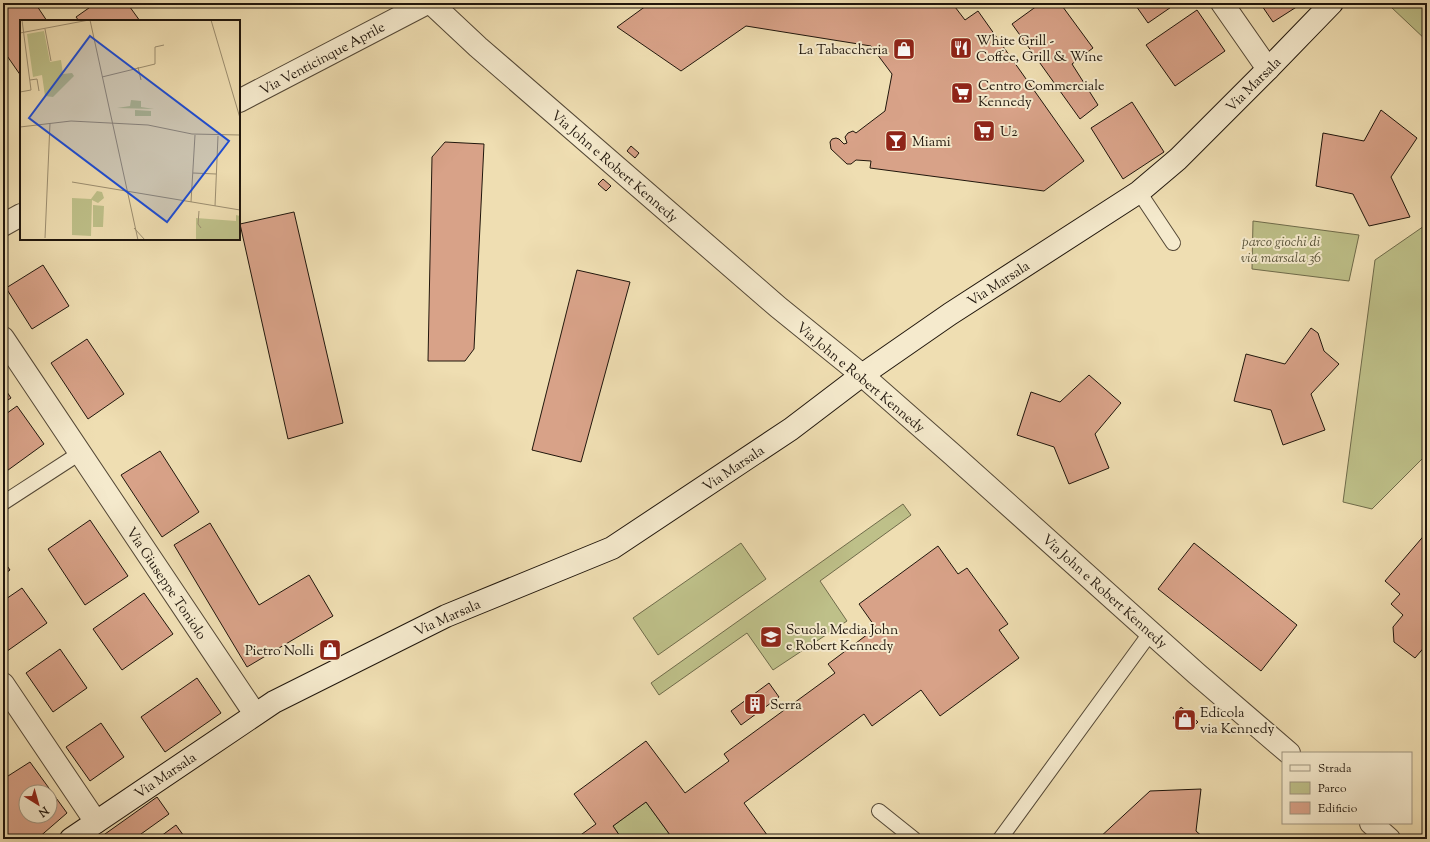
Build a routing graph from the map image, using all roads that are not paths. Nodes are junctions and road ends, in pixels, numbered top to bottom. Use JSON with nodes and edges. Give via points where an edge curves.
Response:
{"nodes":[{"id":1,"x":427,"y":3,"type":"edge"},
{"id":2,"x":432,"y":3,"type":"edge"},
{"id":3,"x":1222,"y":3,"type":"edge"},
{"id":4,"x":1332,"y":3,"type":"edge"},
{"id":5,"x":1268,"y":69,"type":"junction"},
{"id":6,"x":240,"y":101,"type":"edge"},
{"id":7,"x":1139,"y":192,"type":"junction"},
{"id":8,"x":20,"y":216,"type":"edge"},
{"id":9,"x":3,"y":225,"type":"edge"},
{"id":10,"x":1173,"y":243,"type":"dead end"},
{"id":11,"x":3,"y":338,"type":"edge"},
{"id":12,"x":862,"y":375,"type":"junction"},
{"id":13,"x":80,"y":453,"type":"junction"},
{"id":14,"x":3,"y":503,"type":"edge"},
{"id":15,"x":1151,"y":632,"type":"junction"},
{"id":16,"x":3,"y":684,"type":"edge"},
{"id":17,"x":255,"y":714,"type":"junction"},
{"id":18,"x":1288,"y":752,"type":"edge"},
{"id":19,"x":879,"y":811,"type":"dead end"},
{"id":20,"x":96,"y":822,"type":"junction"},
{"id":21,"x":1372,"y":824,"type":"edge"},
{"id":22,"x":71,"y":839,"type":"edge"},
{"id":23,"x":914,"y":839,"type":"edge"},
{"id":24,"x":1000,"y":839,"type":"edge"},
{"id":25,"x":1389,"y":839,"type":"edge"}],
"edges":[{"from":1,"to":6,"type":"street","name":"Via Venticinque Aprile"},
{"from":2,"to":12,"type":"street","name":"Via John e Robert Kennedy","via":[[478,47],[778,307]]},
{"from":3,"to":5,"type":"street"},
{"from":4,"to":5,"type":"street","name":"Via Marsala"},
{"from":5,"to":7,"type":"street","name":"Via Marsala","via":[[1178,159]]},
{"from":7,"to":10,"type":"lane"},
{"from":7,"to":12,"type":"street","name":"Via Marsala","via":[[950,314]]},
{"from":8,"to":9,"type":"street"},
{"from":11,"to":13,"type":"street","name":"Via Giuseppe Toniolo"},
{"from":12,"to":15,"type":"street","name":"Via John e Robert Kennedy"},
{"from":12,"to":17,"type":"street","name":"Via Marsala","via":[[791,428],[612,548],[446,616],[274,702]]},
{"from":13,"to":14,"type":"lane"},
{"from":13,"to":17,"type":"street","name":"Via Giuseppe Toniolo"},
{"from":15,"to":18,"type":"street","name":"Via John e Robert Kennedy"},
{"from":15,"to":24,"type":"lane"},
{"from":16,"to":20,"type":"street"},
{"from":17,"to":20,"type":"street","name":"Via Marsala"},
{"from":19,"to":23,"type":"lane"},
{"from":20,"to":22,"type":"street","name":"Via Marsala"},
{"from":21,"to":25,"type":"street"}]}
